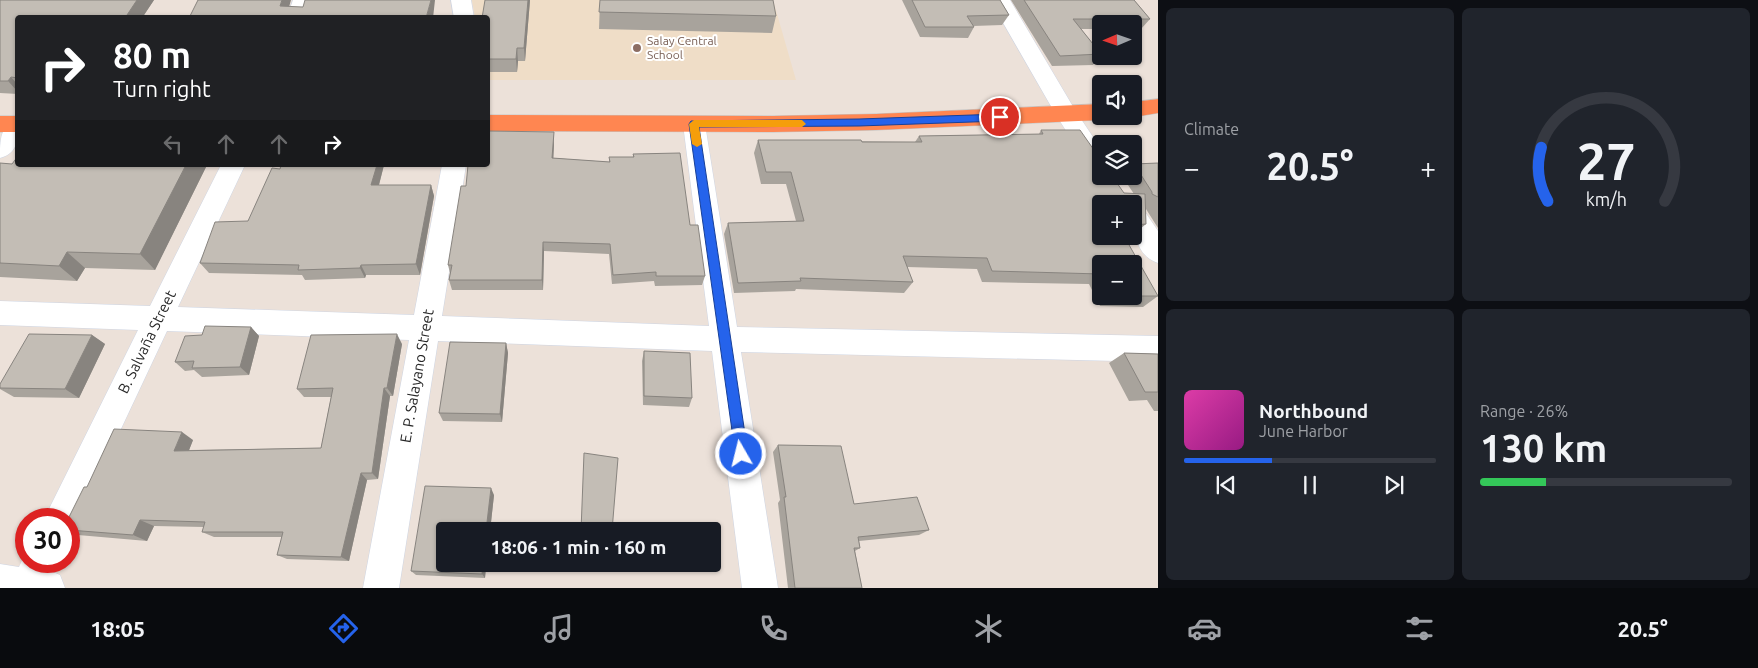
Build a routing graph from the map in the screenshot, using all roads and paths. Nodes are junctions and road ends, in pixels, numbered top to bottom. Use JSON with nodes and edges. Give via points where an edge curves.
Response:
{"nodes":[{"id":1,"x":303,"y":0,"type":"edge"},
{"id":2,"x":461,"y":0,"type":"edge"},
{"id":3,"x":1000,"y":0,"type":"edge"},
{"id":4,"x":298,"y":15,"type":"edge"},
{"id":5,"x":464,"y":15,"type":"edge"},
{"id":6,"x":1158,"y":106,"type":"edge"},
{"id":7,"x":1142,"y":108,"type":"edge"},
{"id":8,"x":1092,"y":113,"type":"edge"},
{"id":9,"x":1066,"y":115,"type":"junction"},
{"id":10,"x":0,"y":124,"type":"edge"},
{"id":11,"x":490,"y":124,"type":"edge"},
{"id":12,"x":694,"y":124,"type":"junction"},
{"id":13,"x":15,"y":125,"type":"edge"},
{"id":14,"x":15,"y":129,"type":"edge"},
{"id":15,"x":0,"y":150,"type":"edge"},
{"id":16,"x":232,"y":167,"type":"edge"},
{"id":17,"x":454,"y":167,"type":"edge"},
{"id":18,"x":1117,"y":190,"type":"edge"},
{"id":19,"x":1158,"y":252,"type":"edge"},
{"id":20,"x":0,"y":313,"type":"edge"},
{"id":21,"x":158,"y":319,"type":"junction"},
{"id":22,"x":426,"y":327,"type":"junction"},
{"id":23,"x":725,"y":339,"type":"junction"},
{"id":24,"x":1158,"y":348,"type":"edge"},
{"id":25,"x":66,"y":508,"type":"edge"},
{"id":26,"x":381,"y":588,"type":"edge"},
{"id":27,"x":760,"y":588,"type":"edge"}],
"edges":[{"from":1,"to":4,"type":"street"},
{"from":2,"to":5,"type":"street"},
{"from":3,"to":9,"type":"street"},
{"from":6,"to":7,"type":"highway"},
{"from":8,"to":9,"type":"highway"},
{"from":9,"to":12,"type":"highway"},
{"from":9,"to":18,"type":"street"},
{"from":10,"to":13,"type":"highway"},
{"from":11,"to":12,"type":"highway"},
{"from":12,"to":23,"type":"street"},
{"from":14,"to":15,"type":"street"},
{"from":16,"to":21,"type":"street","name":"B. Salvaña Street"},
{"from":17,"to":22,"type":"street","name":"E. P. Salayano Street"},
{"from":18,"to":19,"type":"street"},
{"from":20,"to":21,"type":"street"},
{"from":21,"to":22,"type":"street"},
{"from":21,"to":25,"type":"street","name":"B. Salvaña Street"},
{"from":22,"to":23,"type":"street"},
{"from":22,"to":26,"type":"street","name":"E. P. Salayano Street"},
{"from":23,"to":24,"type":"street"},
{"from":23,"to":27,"type":"street"}]}
